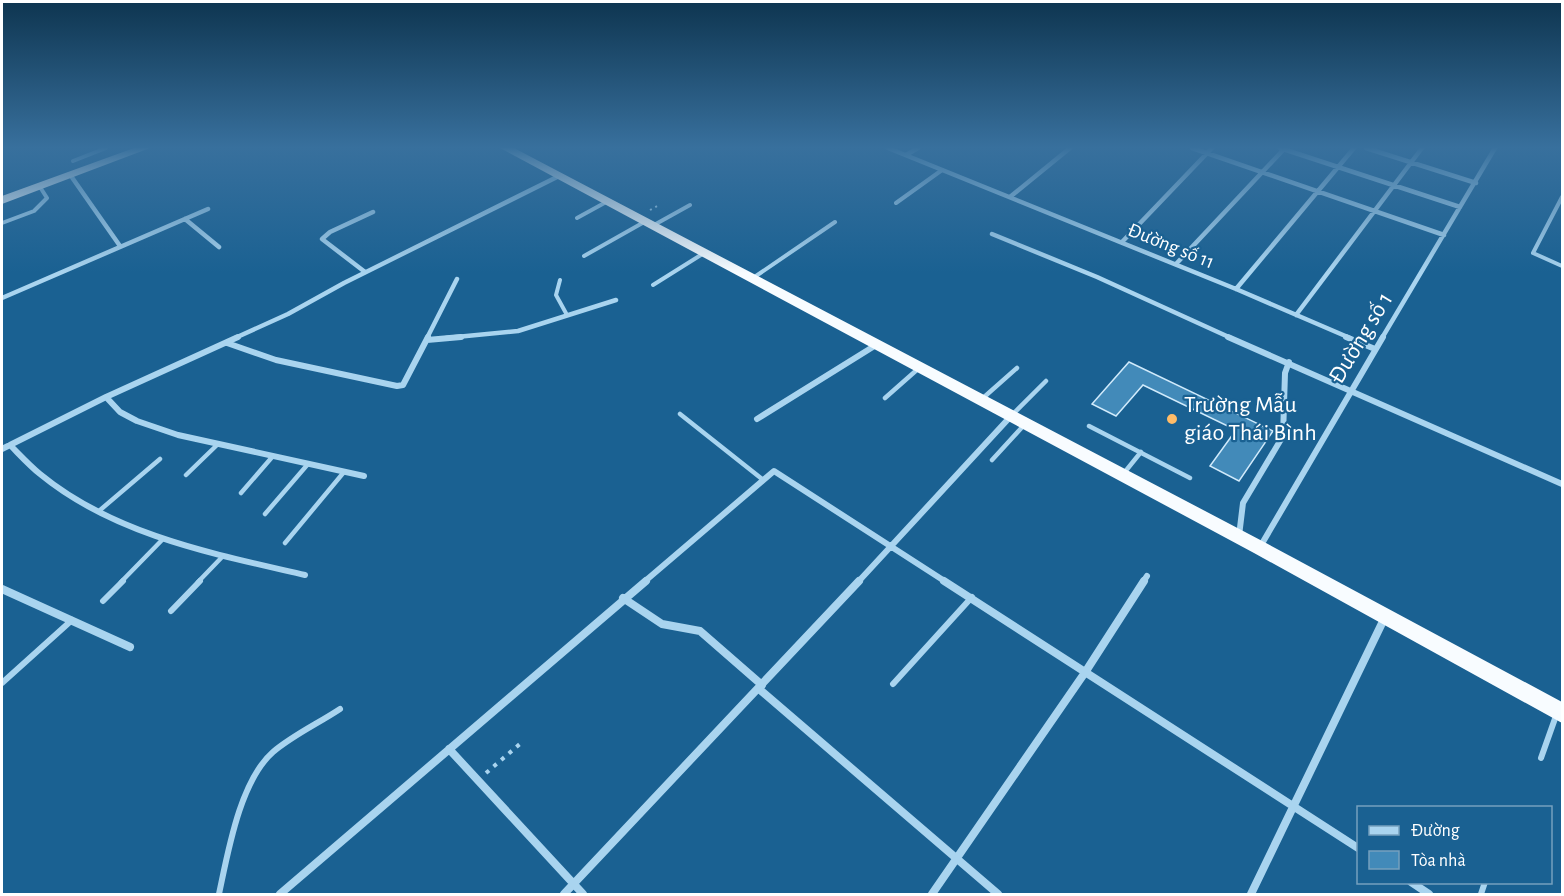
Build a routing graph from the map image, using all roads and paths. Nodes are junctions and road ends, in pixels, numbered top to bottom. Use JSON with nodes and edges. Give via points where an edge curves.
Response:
{"nodes":[{"id":1,"x":30,"y":190,"type":"edge"},
{"id":2,"x":42,"y":190,"type":"edge"},
{"id":3,"x":81,"y":190,"type":"edge"},
{"id":4,"x":531,"y":190,"type":"edge"},
{"id":5,"x":586,"y":190,"type":"edge"},
{"id":6,"x":914,"y":190,"type":"edge"},
{"id":7,"x":992,"y":190,"type":"edge"},
{"id":8,"x":1019,"y":190,"type":"edge"},
{"id":9,"x":1172,"y":190,"type":"edge"},
{"id":10,"x":1245,"y":190,"type":"edge"},
{"id":11,"x":1314,"y":190,"type":"edge"},
{"id":12,"x":1390,"y":190,"type":"edge"},
{"id":13,"x":1408,"y":190,"type":"edge"},
{"id":14,"x":1471,"y":190,"type":"edge"},
{"id":15,"x":1317,"y":191,"type":"junction"},
{"id":16,"x":5,"y":197,"type":"edge"},
{"id":17,"x":1010,"y":197,"type":"junction"},
{"id":18,"x":1563,"y":197,"type":"edge"},
{"id":19,"x":608,"y":201,"type":"junction"},
{"id":20,"x":896,"y":203,"type":"dead end"},
{"id":21,"x":690,"y":205,"type":"dead end"},
{"id":22,"x":1460,"y":207,"type":"junction"},
{"id":23,"x":208,"y":209,"type":"dead end"},
{"id":24,"x":1374,"y":211,"type":"junction"},
{"id":25,"x":373,"y":212,"type":"dead end"},
{"id":26,"x":577,"y":218,"type":"dead end"},
{"id":27,"x":185,"y":219,"type":"junction"},
{"id":28,"x":835,"y":222,"type":"dead end"},
{"id":29,"x":2,"y":223,"type":"edge"},
{"id":30,"x":650,"y":223,"type":"junction"},
{"id":31,"x":992,"y":234,"type":"dead end"},
{"id":32,"x":1444,"y":235,"type":"junction"},
{"id":33,"x":1122,"y":242,"type":"junction"},
{"id":34,"x":120,"y":246,"type":"junction"},
{"id":35,"x":219,"y":247,"type":"dead end"},
{"id":36,"x":705,"y":252,"type":"junction"},
{"id":37,"x":584,"y":256,"type":"dead end"},
{"id":38,"x":1176,"y":264,"type":"junction"},
{"id":39,"x":1563,"y":266,"type":"edge"},
{"id":40,"x":365,"y":272,"type":"junction"},
{"id":41,"x":753,"y":278,"type":"junction"},
{"id":42,"x":457,"y":279,"type":"dead end"},
{"id":43,"x":560,"y":279,"type":"dead end"},
{"id":44,"x":653,"y":285,"type":"dead end"},
{"id":45,"x":1236,"y":289,"type":"junction"},
{"id":46,"x":2,"y":298,"type":"edge"},
{"id":47,"x":616,"y":300,"type":"dead end"},
{"id":48,"x":567,"y":315,"type":"junction"},
{"id":49,"x":1296,"y":315,"type":"junction"},
{"id":50,"x":427,"y":340,"type":"junction"},
{"id":51,"x":227,"y":343,"type":"junction"},
{"id":52,"x":877,"y":344,"type":"junction"},
{"id":53,"x":1375,"y":349,"type":"junction"},
{"id":54,"x":1288,"y":362,"type":"junction"},
{"id":55,"x":919,"y":368,"type":"junction"},
{"id":56,"x":1017,"y":368,"type":"dead end"},
{"id":57,"x":1046,"y":381,"type":"dead end"},
{"id":58,"x":1350,"y":392,"type":"junction"},
{"id":59,"x":106,"y":397,"type":"junction"},
{"id":60,"x":885,"y":398,"type":"dead end"},
{"id":61,"x":981,"y":400,"type":"junction"},
{"id":62,"x":680,"y":414,"type":"dead end"},
{"id":63,"x":757,"y":419,"type":"dead end"},
{"id":64,"x":1018,"y":420,"type":"junction"},
{"id":65,"x":1089,"y":426,"type":"dead end"},
{"id":66,"x":218,"y":444,"type":"junction"},
{"id":67,"x":10,"y":445,"type":"junction"},
{"id":68,"x":2,"y":449,"type":"edge"},
{"id":69,"x":1141,"y":452,"type":"junction"},
{"id":70,"x":273,"y":456,"type":"junction"},
{"id":71,"x":160,"y":459,"type":"dead end"},
{"id":72,"x":992,"y":460,"type":"dead end"},
{"id":73,"x":308,"y":464,"type":"junction"},
{"id":74,"x":344,"y":472,"type":"junction"},
{"id":75,"x":186,"y":475,"type":"dead end"},
{"id":76,"x":1122,"y":475,"type":"junction"},
{"id":77,"x":364,"y":476,"type":"dead end"},
{"id":78,"x":1190,"y":478,"type":"dead end"},
{"id":79,"x":762,"y":479,"type":"junction"},
{"id":80,"x":1563,"y":484,"type":"edge"},
{"id":81,"x":241,"y":493,"type":"dead end"},
{"id":82,"x":99,"y":511,"type":"junction"},
{"id":83,"x":265,"y":514,"type":"dead end"},
{"id":84,"x":1239,"y":537,"type":"junction"},
{"id":85,"x":162,"y":540,"type":"junction"},
{"id":86,"x":285,"y":543,"type":"dead end"},
{"id":87,"x":891,"y":545,"type":"junction"},
{"id":88,"x":1260,"y":548,"type":"junction"},
{"id":89,"x":223,"y":556,"type":"junction"},
{"id":90,"x":305,"y":575,"type":"dead end"},
{"id":91,"x":1147,"y":576,"type":"dead end"},
{"id":92,"x":2,"y":589,"type":"edge"},
{"id":93,"x":972,"y":597,"type":"junction"},
{"id":94,"x":623,"y":598,"type":"junction"},
{"id":95,"x":104,"y":601,"type":"dead end"},
{"id":96,"x":171,"y":611,"type":"dead end"},
{"id":97,"x":1385,"y":617,"type":"junction"},
{"id":98,"x":72,"y":620,"type":"junction"},
{"id":99,"x":130,"y":647,"type":"dead end"},
{"id":100,"x":1086,"y":670,"type":"junction"},
{"id":101,"x":2,"y":683,"type":"edge"},
{"id":102,"x":892,"y":684,"type":"dead end"},
{"id":103,"x":760,"y":687,"type":"junction"},
{"id":104,"x":339,"y":709,"type":"dead end"},
{"id":105,"x":1560,"y":712,"type":"edge"},
{"id":106,"x":521,"y":743,"type":"dead end"},
{"id":107,"x":449,"y":749,"type":"junction"},
{"id":108,"x":1541,"y":758,"type":"dead end"},
{"id":109,"x":478,"y":780,"type":"junction"},
{"id":110,"x":1294,"y":804,"type":"junction"},
{"id":111,"x":1357,"y":847,"type":"edge"},
{"id":112,"x":958,"y":858,"type":"junction"},
{"id":113,"x":573,"y":884,"type":"junction"},
{"id":114,"x":1414,"y":884,"type":"edge"},
{"id":115,"x":219,"y":894,"type":"edge"},
{"id":116,"x":280,"y":894,"type":"edge"},
{"id":117,"x":564,"y":894,"type":"edge"},
{"id":118,"x":583,"y":894,"type":"edge"},
{"id":119,"x":932,"y":894,"type":"edge"},
{"id":120,"x":998,"y":894,"type":"edge"},
{"id":121,"x":1251,"y":894,"type":"edge"},
{"id":122,"x":1429,"y":894,"type":"edge"}],
"edges":[{"from":1,"to":16,"type":"highway"},
{"from":2,"to":29,"type":"lane","via":[[47,198],[40,208]]},
{"from":3,"to":34,"type":"street"},
{"from":4,"to":40,"type":"street"},
{"from":5,"to":19,"type":"highway"},
{"from":6,"to":20,"type":"lane"},
{"from":7,"to":17,"type":"street","name":"Đường số 11"},
{"from":8,"to":17,"type":"street"},
{"from":9,"to":33,"type":"street"},
{"from":10,"to":38,"type":"street"},
{"from":11,"to":15,"type":"street"},
{"from":12,"to":24,"type":"street"},
{"from":13,"to":22,"type":"street"},
{"from":14,"to":22,"type":"street","name":"Đường số 1"},
{"from":15,"to":24,"type":"street"},
{"from":15,"to":45,"type":"street"},
{"from":17,"to":33,"type":"street","name":"Đường số 11"},
{"from":18,"to":39,"type":"lane","via":[[1533,253]]},
{"from":19,"to":26,"type":"lane"},
{"from":19,"to":30,"type":"highway"},
{"from":21,"to":30,"type":"lane"},
{"from":22,"to":32,"type":"street","name":"Đường số 1"},
{"from":23,"to":27,"type":"street"},
{"from":24,"to":32,"type":"street"},
{"from":24,"to":49,"type":"street"},
{"from":25,"to":40,"type":"street","via":[[322,239]]},
{"from":27,"to":34,"type":"street"},
{"from":27,"to":35,"type":"street"},
{"from":28,"to":41,"type":"lane"},
{"from":30,"to":36,"type":"highway"},
{"from":30,"to":37,"type":"lane"},
{"from":31,"to":54,"type":"street"},
{"from":32,"to":53,"type":"street","name":"Đường số 1"},
{"from":33,"to":38,"type":"street","name":"Đường số 11"},
{"from":34,"to":46,"type":"street"},
{"from":36,"to":41,"type":"highway"},
{"from":36,"to":44,"type":"lane"},
{"from":38,"to":45,"type":"street","name":"Đường số 11"},
{"from":40,"to":51,"type":"street"},
{"from":41,"to":52,"type":"highway"},
{"from":42,"to":50,"type":"street"},
{"from":43,"to":48,"type":"lane","via":[[556,295]]},
{"from":45,"to":49,"type":"street","name":"Đường số 11"},
{"from":47,"to":48,"type":"street"},
{"from":48,"to":50,"type":"street","via":[[518,331]]},
{"from":49,"to":53,"type":"street","name":"Đường số 11"},
{"from":50,"to":51,"type":"street","via":[[407,381],[398,386],[276,360]]},
{"from":51,"to":59,"type":"street"},
{"from":52,"to":55,"type":"highway"},
{"from":52,"to":63,"type":"street"},
{"from":53,"to":58,"type":"street","name":"Đường số 1"},
{"from":54,"to":58,"type":"street"},
{"from":54,"to":84,"type":"street","via":[[1283,435],[1243,503]]},
{"from":55,"to":60,"type":"lane"},
{"from":55,"to":61,"type":"highway"},
{"from":56,"to":61,"type":"lane"},
{"from":57,"to":64,"type":"lane"},
{"from":58,"to":80,"type":"street"},
{"from":58,"to":88,"type":"street","name":"Đường số 1"},
{"from":59,"to":66,"type":"street","via":[[120,412],[137,421]]},
{"from":59,"to":67,"type":"street"},
{"from":61,"to":64,"type":"highway"},
{"from":62,"to":79,"type":"lane"},
{"from":64,"to":72,"type":"lane"},
{"from":64,"to":76,"type":"highway"},
{"from":64,"to":87,"type":"street"},
{"from":65,"to":69,"type":"lane"},
{"from":66,"to":70,"type":"street"},
{"from":66,"to":75,"type":"lane"},
{"from":67,"to":68,"type":"street"},
{"from":67,"to":82,"type":"street","via":[[48,482]]},
{"from":69,"to":76,"type":"lane"},
{"from":69,"to":78,"type":"lane"},
{"from":70,"to":73,"type":"street"},
{"from":70,"to":81,"type":"lane"},
{"from":71,"to":82,"type":"lane"},
{"from":73,"to":74,"type":"street"},
{"from":73,"to":83,"type":"lane"},
{"from":74,"to":77,"type":"street"},
{"from":74,"to":86,"type":"lane"},
{"from":76,"to":84,"type":"highway"},
{"from":79,"to":87,"type":"street","via":[[774,471],[780,472]]},
{"from":79,"to":94,"type":"street"},
{"from":82,"to":85,"type":"street"},
{"from":84,"to":88,"type":"highway"},
{"from":85,"to":89,"type":"street"},
{"from":85,"to":95,"type":"lane"},
{"from":87,"to":93,"type":"street"},
{"from":87,"to":103,"type":"street"},
{"from":88,"to":97,"type":"highway"},
{"from":89,"to":90,"type":"street"},
{"from":89,"to":96,"type":"lane"},
{"from":91,"to":100,"type":"street"},
{"from":92,"to":98,"type":"street"},
{"from":93,"to":100,"type":"street"},
{"from":93,"to":102,"type":"lane"},
{"from":94,"to":103,"type":"street","via":[[657,623],[700,631]]},
{"from":94,"to":107,"type":"street"},
{"from":97,"to":105,"type":"highway"},
{"from":97,"to":110,"type":"street"},
{"from":98,"to":99,"type":"street"},
{"from":98,"to":101,"type":"lane"},
{"from":100,"to":110,"type":"street"},
{"from":100,"to":112,"type":"street"},
{"from":103,"to":112,"type":"street"},
{"from":103,"to":113,"type":"street"},
{"from":104,"to":115,"type":"lane","via":[[264,761],[233,835]]},
{"from":105,"to":108,"type":"lane"},
{"from":106,"to":109,"type":"path"},
{"from":107,"to":109,"type":"street"},
{"from":107,"to":116,"type":"street"},
{"from":109,"to":113,"type":"street"},
{"from":110,"to":111,"type":"street"},
{"from":110,"to":121,"type":"street"},
{"from":112,"to":119,"type":"street"},
{"from":112,"to":120,"type":"street"},
{"from":113,"to":117,"type":"street"},
{"from":113,"to":118,"type":"street"},
{"from":114,"to":122,"type":"street"}]}
